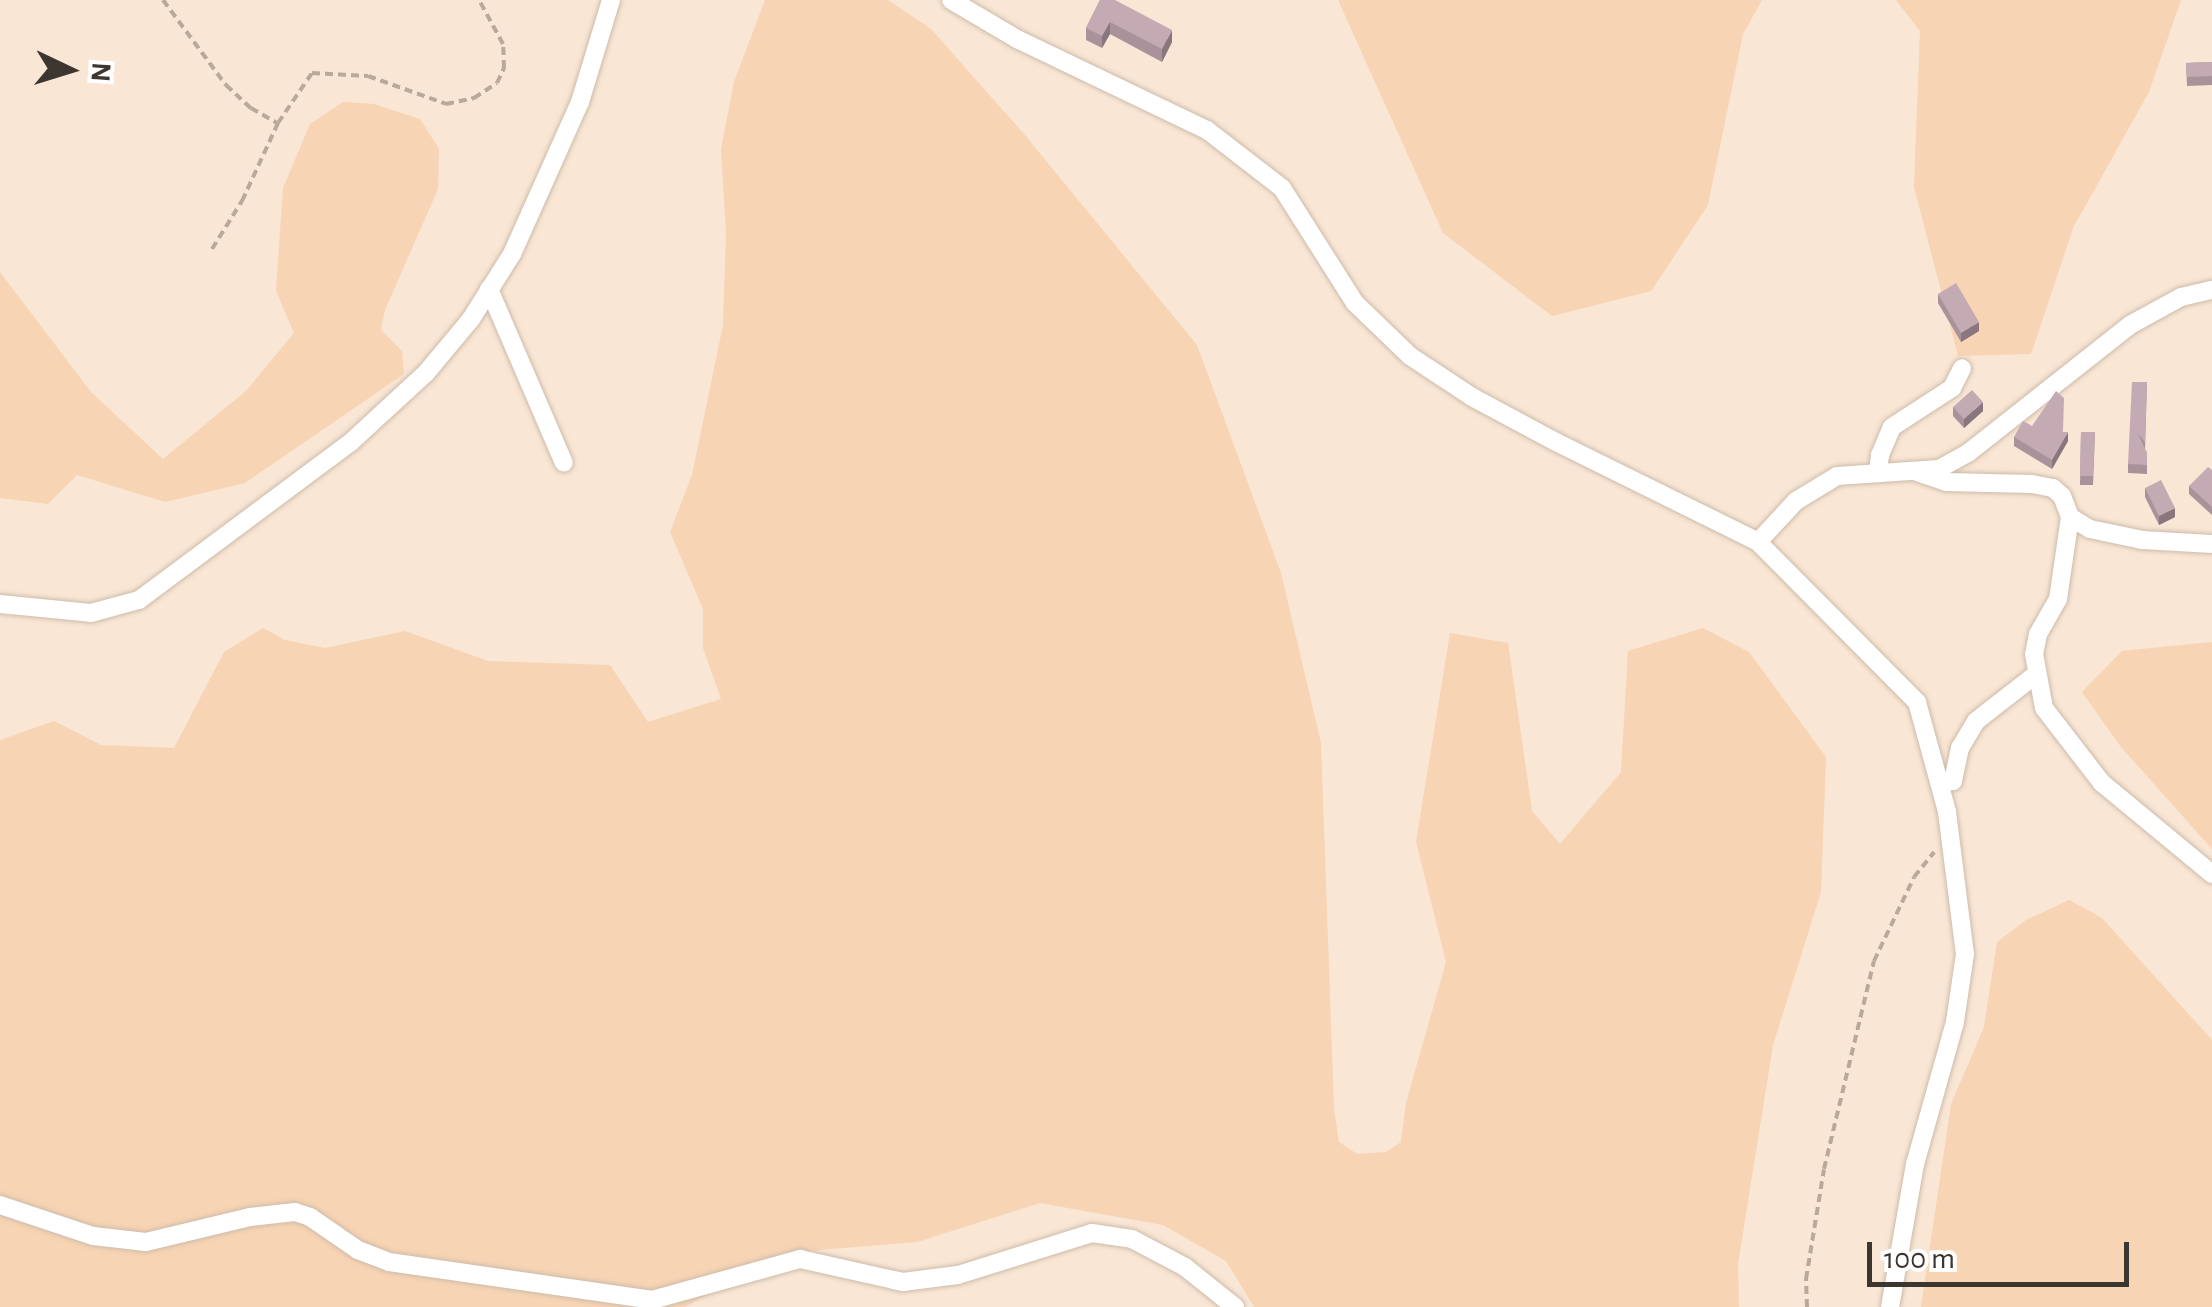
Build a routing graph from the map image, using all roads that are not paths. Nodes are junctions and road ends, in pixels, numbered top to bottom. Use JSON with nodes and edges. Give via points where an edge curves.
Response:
{"nodes":[{"id":1,"x":611,"y":0,"type":"edge"},
{"id":2,"x":951,"y":0,"type":"edge"},
{"id":3,"x":489,"y":289,"type":"junction"},
{"id":4,"x":2212,"y":290,"type":"edge"},
{"id":5,"x":1962,"y":368,"type":"dead end"},
{"id":6,"x":564,"y":463,"type":"dead end"},
{"id":7,"x":1917,"y":472,"type":"junction"},
{"id":8,"x":1878,"y":473,"type":"junction"},
{"id":9,"x":2070,"y":517,"type":"junction"},
{"id":10,"x":1758,"y":542,"type":"junction"},
{"id":11,"x":2212,"y":544,"type":"edge"},
{"id":12,"x":0,"y":604,"type":"edge"},
{"id":13,"x":2035,"y":674,"type":"junction"},
{"id":14,"x":1940,"y":782,"type":"junction"},
{"id":15,"x":2212,"y":874,"type":"edge"},
{"id":16,"x":0,"y":1206,"type":"edge"},
{"id":17,"x":1236,"y":1307,"type":"edge"},
{"id":18,"x":1890,"y":1307,"type":"edge"}],
"edges":[{"from":1,"to":3,"type":"street","via":[[580,102],[512,254]]},
{"from":2,"to":10,"type":"street","via":[[1207,130],[1260,169],[1298,210],[1355,303],[1442,378]]},
{"from":3,"to":6,"type":"street"},
{"from":3,"to":12,"type":"street","via":[[426,374],[351,442],[164,586],[91,613]]},
{"from":4,"to":7,"type":"street","via":[[2182,297],[2130,325],[1968,453],[1939,470]]},
{"from":5,"to":8,"type":"street","via":[[1952,388],[1892,427]]},
{"from":7,"to":8,"type":"street"},
{"from":7,"to":9,"type":"street","via":[[1946,482],[2052,488]]},
{"from":8,"to":10,"type":"street","via":[[1837,476],[1815,486]]},
{"from":9,"to":11,"type":"street","via":[[2090,530],[2142,540]]},
{"from":9,"to":13,"type":"street","via":[[2058,600],[2038,634]]},
{"from":10,"to":14,"type":"street","via":[[1917,702]]},
{"from":13,"to":14,"type":"street","via":[[1976,721],[1952,781]]},
{"from":13,"to":15,"type":"street","via":[[2044,708],[2102,783]]},
{"from":14,"to":18,"type":"street","via":[[1964,974],[1923,1130]]},
{"from":16,"to":17,"type":"street","via":[[93,1236],[146,1242],[295,1212],[389,1262],[629,1300],[652,1300],[800,1259],[903,1282],[958,1275],[1092,1233],[1132,1239],[1185,1267]]}]}
